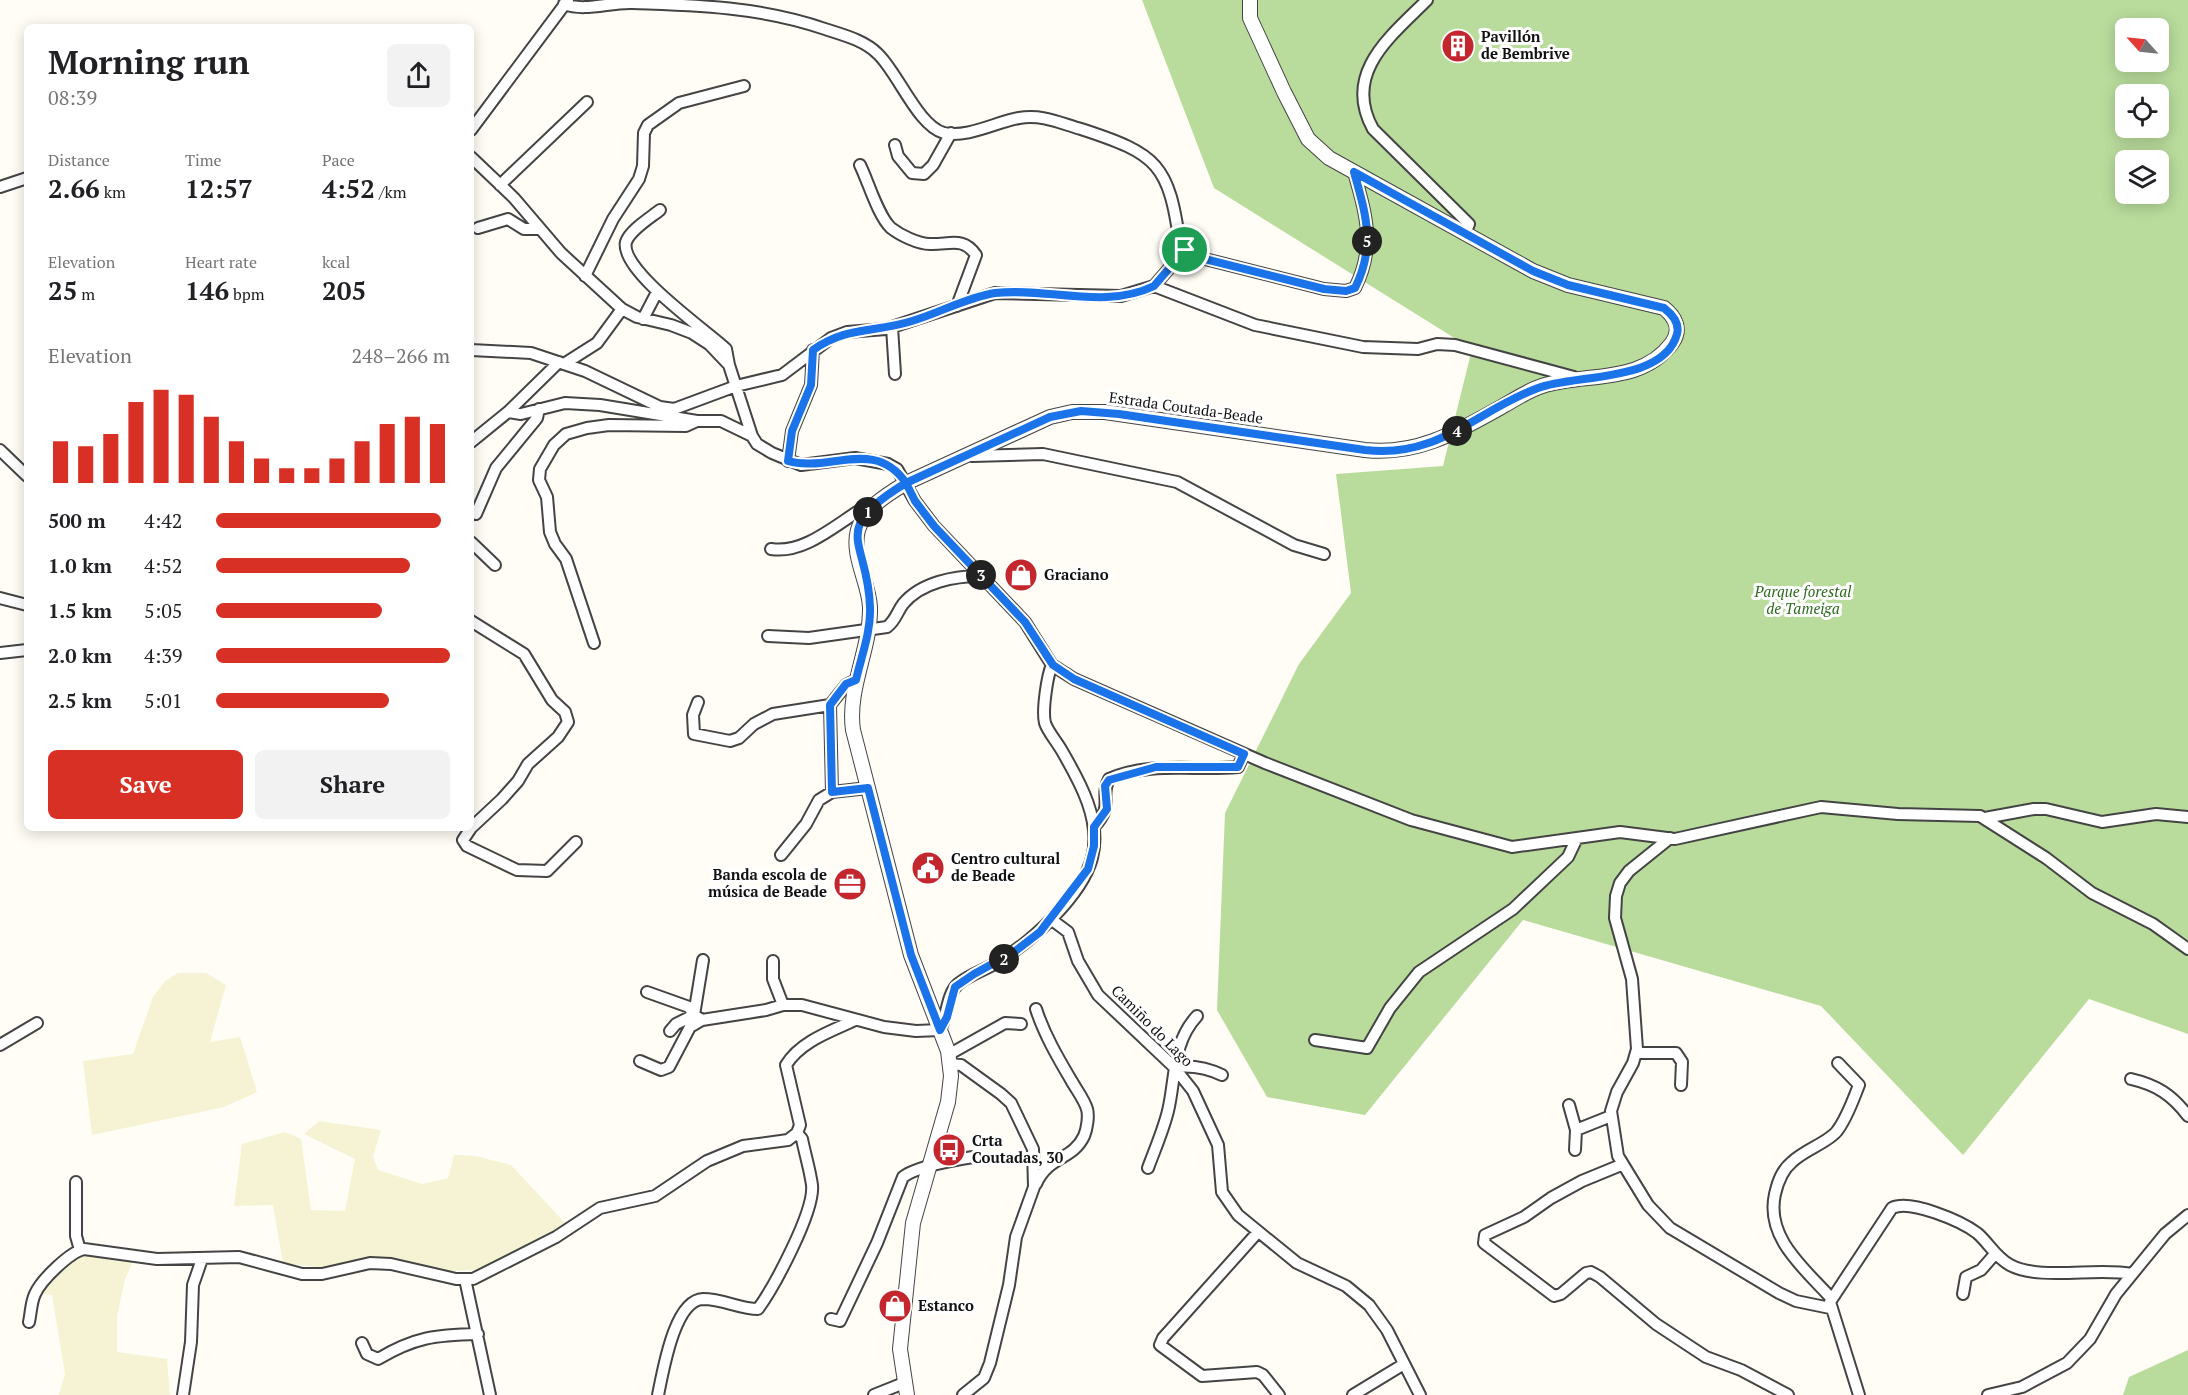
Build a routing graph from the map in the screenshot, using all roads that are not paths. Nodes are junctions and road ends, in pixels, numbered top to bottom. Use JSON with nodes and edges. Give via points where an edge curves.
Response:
{"nodes":[{"id":1,"x":1250,"y":0,"type":"edge"},
{"id":2,"x":1427,"y":0,"type":"edge"},
{"id":3,"x":566,"y":2,"type":"edge"},
{"id":4,"x":744,"y":86,"type":"dead end"},
{"id":5,"x":587,"y":102,"type":"dead end"},
{"id":6,"x":474,"y":126,"type":"edge"},
{"id":7,"x":951,"y":133,"type":"junction"},
{"id":8,"x":895,"y":145,"type":"dead end"},
{"id":9,"x":474,"y":160,"type":"edge"},
{"id":10,"x":860,"y":165,"type":"dead end"},
{"id":11,"x":1354,"y":172,"type":"junction"},
{"id":12,"x":24,"y":179,"type":"edge"},
{"id":13,"x":500,"y":185,"type":"junction"},
{"id":14,"x":0,"y":187,"type":"edge"},
{"id":15,"x":660,"y":210,"type":"dead end"},
{"id":16,"x":478,"y":228,"type":"dead end"},
{"id":17,"x":539,"y":229,"type":"junction"},
{"id":18,"x":1465,"y":234,"type":"junction"},
{"id":19,"x":1185,"y":250,"type":"junction"},
{"id":20,"x":585,"y":276,"type":"junction"},
{"id":21,"x":1154,"y":286,"type":"junction"},
{"id":22,"x":657,"y":292,"type":"junction"},
{"id":23,"x":957,"y":306,"type":"junction"},
{"id":24,"x":621,"y":309,"type":"junction"},
{"id":25,"x":643,"y":319,"type":"junction"},
{"id":26,"x":892,"y":327,"type":"junction"},
{"id":27,"x":474,"y":350,"type":"edge"},
{"id":28,"x":813,"y":350,"type":"junction"},
{"id":29,"x":559,"y":365,"type":"junction"},
{"id":30,"x":729,"y":365,"type":"junction"},
{"id":31,"x":896,"y":374,"type":"dead end"},
{"id":32,"x":1585,"y":379,"type":"junction"},
{"id":33,"x":736,"y":386,"type":"junction"},
{"id":34,"x":660,"y":407,"type":"junction"},
{"id":35,"x":622,"y":409,"type":"junction"},
{"id":36,"x":539,"y":410,"type":"junction"},
{"id":37,"x":508,"y":412,"type":"junction"},
{"id":38,"x":697,"y":421,"type":"junction"},
{"id":39,"x":752,"y":436,"type":"junction"},
{"id":40,"x":474,"y":440,"type":"edge"},
{"id":41,"x":0,"y":450,"type":"edge"},
{"id":42,"x":967,"y":456,"type":"junction"},
{"id":43,"x":788,"y":461,"type":"junction"},
{"id":44,"x":24,"y":473,"type":"edge"},
{"id":45,"x":906,"y":483,"type":"junction"},
{"id":46,"x":868,"y":512,"type":"junction"},
{"id":47,"x":476,"y":514,"type":"dead end"},
{"id":48,"x":474,"y":545,"type":"edge"},
{"id":49,"x":771,"y":549,"type":"dead end"},
{"id":50,"x":1324,"y":554,"type":"dead end"},
{"id":51,"x":495,"y":564,"type":"dead end"},
{"id":52,"x":981,"y":576,"type":"junction"},
{"id":53,"x":0,"y":598,"type":"edge"},
{"id":54,"x":24,"y":604,"type":"edge"},
{"id":55,"x":474,"y":623,"type":"edge"},
{"id":56,"x":868,"y":630,"type":"junction"},
{"id":57,"x":768,"y":636,"type":"dead end"},
{"id":58,"x":594,"y":643,"type":"dead end"},
{"id":59,"x":24,"y":650,"type":"edge"},
{"id":60,"x":0,"y":653,"type":"edge"},
{"id":61,"x":1053,"y":665,"type":"junction"},
{"id":62,"x":856,"y":680,"type":"junction"},
{"id":63,"x":698,"y":702,"type":"dead end"},
{"id":64,"x":830,"y":705,"type":"junction"},
{"id":65,"x":1244,"y":754,"type":"junction"},
{"id":66,"x":868,"y":788,"type":"junction"},
{"id":67,"x":832,"y":792,"type":"junction"},
{"id":68,"x":2188,"y":817,"type":"edge"},
{"id":69,"x":1984,"y":818,"type":"junction"},
{"id":70,"x":474,"y":825,"type":"edge"},
{"id":71,"x":1094,"y":827,"type":"junction"},
{"id":72,"x":469,"y":831,"type":"edge"},
{"id":73,"x":1577,"y":838,"type":"junction"},
{"id":74,"x":1670,"y":838,"type":"junction"},
{"id":75,"x":576,"y":842,"type":"dead end"},
{"id":76,"x":781,"y":855,"type":"dead end"},
{"id":77,"x":1052,"y":920,"type":"junction"},
{"id":78,"x":2188,"y":949,"type":"edge"},
{"id":79,"x":703,"y":960,"type":"dead end"},
{"id":80,"x":773,"y":962,"type":"dead end"},
{"id":81,"x":647,"y":992,"type":"dead end"},
{"id":82,"x":783,"y":1005,"type":"junction"},
{"id":83,"x":1036,"y":1009,"type":"dead end"},
{"id":84,"x":1197,"y":1016,"type":"dead end"},
{"id":85,"x":698,"y":1018,"type":"junction"},
{"id":86,"x":853,"y":1021,"type":"junction"},
{"id":87,"x":37,"y":1023,"type":"dead end"},
{"id":88,"x":1021,"y":1024,"type":"dead end"},
{"id":89,"x":670,"y":1030,"type":"dead end"},
{"id":90,"x":940,"y":1030,"type":"junction"},
{"id":91,"x":1315,"y":1040,"type":"dead end"},
{"id":92,"x":0,"y":1045,"type":"edge"},
{"id":93,"x":1636,"y":1053,"type":"junction"},
{"id":94,"x":949,"y":1060,"type":"junction"},
{"id":95,"x":640,"y":1061,"type":"dead end"},
{"id":96,"x":1838,"y":1064,"type":"dead end"},
{"id":97,"x":1174,"y":1067,"type":"junction"},
{"id":98,"x":1222,"y":1075,"type":"dead end"},
{"id":99,"x":2131,"y":1079,"type":"dead end"},
{"id":100,"x":1681,"y":1085,"type":"dead end"},
{"id":101,"x":1569,"y":1106,"type":"dead end"},
{"id":102,"x":1611,"y":1116,"type":"junction"},
{"id":103,"x":2188,"y":1116,"type":"edge"},
{"id":104,"x":1576,"y":1130,"type":"junction"},
{"id":105,"x":797,"y":1133,"type":"junction"},
{"id":106,"x":1575,"y":1150,"type":"dead end"},
{"id":107,"x":973,"y":1157,"type":"dead end"},
{"id":108,"x":1621,"y":1165,"type":"junction"},
{"id":109,"x":929,"y":1166,"type":"junction"},
{"id":110,"x":1148,"y":1168,"type":"dead end"},
{"id":111,"x":76,"y":1182,"type":"dead end"},
{"id":112,"x":1034,"y":1186,"type":"junction"},
{"id":113,"x":2188,"y":1215,"type":"edge"},
{"id":114,"x":1258,"y":1232,"type":"junction"},
{"id":115,"x":80,"y":1250,"type":"junction"},
{"id":116,"x":1995,"y":1254,"type":"junction"},
{"id":117,"x":202,"y":1258,"type":"junction"},
{"id":118,"x":2132,"y":1274,"type":"junction"},
{"id":119,"x":465,"y":1279,"type":"junction"},
{"id":120,"x":1963,"y":1294,"type":"dead end"},
{"id":121,"x":1831,"y":1303,"type":"junction"},
{"id":122,"x":831,"y":1319,"type":"dead end"},
{"id":123,"x":29,"y":1322,"type":"dead end"},
{"id":124,"x":478,"y":1334,"type":"junction"},
{"id":125,"x":362,"y":1343,"type":"dead end"},
{"id":126,"x":1404,"y":1364,"type":"junction"},
{"id":127,"x":905,"y":1389,"type":"edge"},
{"id":128,"x":2019,"y":1391,"type":"edge"},
{"id":129,"x":183,"y":1395,"type":"edge"},
{"id":130,"x":490,"y":1395,"type":"edge"},
{"id":131,"x":658,"y":1395,"type":"edge"},
{"id":132,"x":874,"y":1395,"type":"edge"},
{"id":133,"x":963,"y":1395,"type":"edge"},
{"id":134,"x":1279,"y":1395,"type":"edge"},
{"id":135,"x":1353,"y":1395,"type":"edge"},
{"id":136,"x":1420,"y":1395,"type":"edge"},
{"id":137,"x":1788,"y":1395,"type":"edge"},
{"id":138,"x":1859,"y":1395,"type":"edge"},
{"id":139,"x":1988,"y":1395,"type":"edge"}],
"edges":[{"from":1,"to":11,"type":"street","name":"Estrada Coutada-Beade","via":[[1250,18],[1308,139],[1329,158]]},
{"from":2,"to":18,"type":"street","via":[[1378,49],[1361,98],[1373,129],[1469,224]]},
{"from":3,"to":6,"type":"street"},
{"from":3,"to":7,"type":"street","via":[[574,8],[628,2],[731,7],[815,25],[876,51],[922,116],[942,132]]},
{"from":4,"to":20,"type":"street","via":[[685,101],[648,125],[639,179],[613,219]]},
{"from":5,"to":13,"type":"street"},
{"from":7,"to":8,"type":"street","via":[[924,174],[912,173],[898,156]]},
{"from":7,"to":19,"type":"street","via":[[1040,116],[1136,148],[1169,186],[1180,245]]},
{"from":9,"to":13,"type":"street"},
{"from":10,"to":23,"type":"street","via":[[892,228],[929,244],[969,245],[976,255]]},
{"from":11,"to":18,"type":"street","name":"Estrada Coutada-Beade"},
{"from":11,"to":19,"type":"street","via":[[1368,222],[1364,270],[1355,288],[1324,289],[1197,257]]},
{"from":12,"to":14,"type":"street"},
{"from":13,"to":17,"type":"street"},
{"from":15,"to":22,"type":"street","via":[[626,244],[627,254]]},
{"from":16,"to":17,"type":"street","via":[[508,219],[524,229]]},
{"from":17,"to":20,"type":"street"},
{"from":18,"to":32,"type":"street","name":"Estrada Coutada-Beade","via":[[1533,271],[1568,285],[1655,304],[1674,318],[1675,339],[1651,363],[1626,373]]},
{"from":19,"to":21,"type":"street"},
{"from":20,"to":24,"type":"street"},
{"from":21,"to":23,"type":"street","via":[[1121,296],[995,293]]},
{"from":21,"to":32,"type":"street","via":[[1255,325],[1379,348],[1455,345]]},
{"from":22,"to":25,"type":"street"},
{"from":22,"to":30,"type":"street","via":[[726,349]]},
{"from":23,"to":26,"type":"street"},
{"from":24,"to":25,"type":"street"},
{"from":24,"to":29,"type":"street","via":[[597,343]]},
{"from":25,"to":30,"type":"street","via":[[692,333]]},
{"from":26,"to":28,"type":"street","via":[[848,332]]},
{"from":26,"to":31,"type":"street"},
{"from":27,"to":29,"type":"street","via":[[531,353]]},
{"from":28,"to":33,"type":"street","via":[[782,375]]},
{"from":28,"to":43,"type":"street","via":[[811,385],[792,431]]},
{"from":29,"to":34,"type":"street"},
{"from":29,"to":37,"type":"street"},
{"from":30,"to":33,"type":"street"},
{"from":32,"to":42,"type":"street","name":"Estrada Coutada-Beade","via":[[1531,390],[1448,436],[1402,451],[1365,450],[1081,411],[1050,417]]},
{"from":33,"to":34,"type":"street","via":[[674,409]]},
{"from":33,"to":39,"type":"street"},
{"from":34,"to":35,"type":"street","via":[[630,404]]},
{"from":35,"to":36,"type":"street","via":[[565,403]]},
{"from":35,"to":38,"type":"street"},
{"from":36,"to":37,"type":"street"},
{"from":36,"to":47,"type":"street","via":[[537,418],[496,468]]},
{"from":37,"to":40,"type":"street"},
{"from":38,"to":39,"type":"street","via":[[720,421]]},
{"from":38,"to":58,"type":"street","via":[[686,426],[609,425],[566,434],[540,469],[550,532],[566,559]]},
{"from":39,"to":43,"type":"street","via":[[757,444]]},
{"from":41,"to":44,"type":"street"},
{"from":42,"to":45,"type":"street","name":"Estrada Coutada-Beade"},
{"from":42,"to":50,"type":"street","via":[[1043,454],[1177,482],[1294,544]]},
{"from":43,"to":45,"type":"street","via":[[801,465],[855,458],[888,464],[897,469]]},
{"from":45,"to":46,"type":"street","name":"Estrada Coutada-Beade"},
{"from":45,"to":52,"type":"street","via":[[934,526]]},
{"from":46,"to":49,"type":"street","via":[[857,512],[801,546],[784,551]]},
{"from":46,"to":56,"type":"street","name":"Estrada Coutada-Beade","via":[[856,538],[869,596]]},
{"from":48,"to":51,"type":"street"},
{"from":52,"to":56,"type":"street","via":[[944,579],[908,598],[887,627]]},
{"from":52,"to":61,"type":"street","via":[[1025,622]]},
{"from":53,"to":54,"type":"street"},
{"from":55,"to":70,"type":"street","via":[[524,654],[568,722],[558,737],[528,764],[502,799]]},
{"from":56,"to":57,"type":"street","via":[[809,638]]},
{"from":56,"to":62,"type":"street","name":"Estrada Coutada-Beade"},
{"from":59,"to":60,"type":"street"},
{"from":61,"to":65,"type":"street","via":[[1074,679]]},
{"from":61,"to":71,"type":"street","via":[[1047,678],[1045,722],[1071,767]]},
{"from":62,"to":64,"type":"street","via":[[846,684]]},
{"from":62,"to":66,"type":"street","name":"Estrada Coutada-Beade","via":[[852,723]]},
{"from":63,"to":64,"type":"street","via":[[693,716],[694,734],[730,741],[773,714]]},
{"from":64,"to":67,"type":"street"},
{"from":65,"to":71,"type":"street","via":[[1238,767],[1156,767],[1109,780],[1105,786],[1107,809]]},
{"from":65,"to":73,"type":"street","via":[[1411,820],[1512,847]]},
{"from":66,"to":67,"type":"street"},
{"from":66,"to":90,"type":"street","name":"Estrada Coutada-Beade","via":[[911,955]]},
{"from":67,"to":76,"type":"street","via":[[819,800],[807,824]]},
{"from":68,"to":69,"type":"street","via":[[2156,814],[2102,822],[2034,809]]},
{"from":69,"to":74,"type":"street","via":[[1821,807]]},
{"from":69,"to":78,"type":"street","via":[[2101,899],[2153,924]]},
{"from":71,"to":77,"type":"street","via":[[1088,869]]},
{"from":72,"to":75,"type":"street","via":[[463,840],[467,846],[517,870],[530,872],[547,871]]},
{"from":73,"to":74,"type":"street","via":[[1620,832]]},
{"from":73,"to":91,"type":"street","via":[[1568,857],[1515,908],[1419,972],[1381,1022],[1367,1048]]},
{"from":74,"to":93,"type":"street","via":[[1629,871],[1616,896],[1615,918],[1632,979]]},
{"from":77,"to":90,"type":"street","via":[[1014,952],[959,983]]},
{"from":77,"to":97,"type":"street","name":"Camiño do Lago","via":[[1068,932],[1078,961],[1098,995]]},
{"from":79,"to":85,"type":"street"},
{"from":80,"to":82,"type":"street","via":[[773,979]]},
{"from":81,"to":85,"type":"street","via":[[689,1007]]},
{"from":82,"to":85,"type":"street"},
{"from":82,"to":86,"type":"street","via":[[802,1005]]},
{"from":83,"to":112,"type":"street","via":[[1087,1109],[1088,1122],[1077,1146],[1041,1171]]},
{"from":84,"to":97,"type":"street","via":[[1185,1029]]},
{"from":85,"to":89,"type":"street","via":[[676,1024]]},
{"from":85,"to":95,"type":"street","via":[[669,1067],[661,1070]]},
{"from":86,"to":90,"type":"street","via":[[907,1031]]},
{"from":86,"to":105,"type":"street","via":[[809,1042],[786,1065],[799,1116]]},
{"from":87,"to":92,"type":"street"},
{"from":88,"to":94,"type":"street","via":[[1005,1023]]},
{"from":90,"to":94,"type":"street","name":"Estrada Coutada-Beade"},
{"from":93,"to":100,"type":"street","via":[[1676,1053],[1682,1062]]},
{"from":93,"to":102,"type":"street","via":[[1617,1092]]},
{"from":94,"to":109,"type":"street","name":"Estrada Coutada-Beade","via":[[948,1102]]},
{"from":94,"to":112,"type":"street","via":[[1011,1104],[1033,1149]]},
{"from":96,"to":121,"type":"street","via":[[1859,1085],[1854,1097],[1835,1134],[1799,1155],[1782,1173],[1773,1210],[1784,1244]]},
{"from":97,"to":98,"type":"street","via":[[1189,1065]]},
{"from":97,"to":110,"type":"street","via":[[1168,1111]]},
{"from":97,"to":114,"type":"street","name":"Camiño do Lago","via":[[1193,1091],[1218,1145],[1220,1183],[1226,1199]]},
{"from":99,"to":103,"type":"street","via":[[2159,1088],[2174,1098]]},
{"from":101,"to":104,"type":"street"},
{"from":102,"to":104,"type":"street"},
{"from":102,"to":108,"type":"street"},
{"from":104,"to":106,"type":"street"},
{"from":105,"to":119,"type":"street","via":[[788,1140],[743,1146],[707,1161],[655,1196],[600,1208],[556,1237],[473,1279]]},
{"from":105,"to":131,"type":"street","via":[[802,1139],[813,1187],[790,1253],[758,1309],[721,1300],[691,1303],[673,1336]]},
{"from":107,"to":109,"type":"street"},
{"from":108,"to":121,"type":"street","via":[[1648,1205],[1676,1234],[1779,1293],[1796,1300]]},
{"from":108,"to":137,"type":"street","via":[[1582,1181],[1524,1217],[1485,1235],[1484,1243],[1554,1296],[1562,1294],[1586,1273],[1595,1273],[1656,1324],[1706,1357],[1742,1370]]},
{"from":109,"to":122,"type":"street","via":[[903,1177],[840,1321]]},
{"from":109,"to":127,"type":"street","name":"Estrada Coutada-Beade","via":[[913,1223],[908,1265],[900,1349]]},
{"from":111,"to":115,"type":"street","via":[[76,1236]]},
{"from":112,"to":133,"type":"street","via":[[1016,1237],[990,1363],[984,1378]]},
{"from":113,"to":118,"type":"street","via":[[2173,1225]]},
{"from":114,"to":126,"type":"street","name":"Camiño do Lago","via":[[1297,1263],[1369,1305]]},
{"from":114,"to":134,"type":"street","via":[[1160,1345],[1202,1376],[1257,1372]]},
{"from":115,"to":117,"type":"street","via":[[157,1259]]},
{"from":115,"to":123,"type":"street","via":[[66,1258],[35,1293]]},
{"from":116,"to":118,"type":"street","via":[[2011,1266],[2036,1272]]},
{"from":116,"to":120,"type":"street","via":[[1981,1270],[1966,1277]]},
{"from":116,"to":121,"type":"street","via":[[1986,1241],[1964,1225],[1922,1209],[1897,1205]]},
{"from":117,"to":119,"type":"street","via":[[239,1257],[302,1274],[322,1274],[370,1263],[392,1264]]},
{"from":117,"to":129,"type":"street","via":[[194,1285]]},
{"from":118,"to":128,"type":"street","via":[[2082,1348]]},
{"from":119,"to":124,"type":"street"},
{"from":121,"to":138,"type":"street"},
{"from":124,"to":125,"type":"street","via":[[417,1339],[378,1359],[367,1354]]},
{"from":124,"to":130,"type":"street"},
{"from":126,"to":135,"type":"street"},
{"from":126,"to":136,"type":"street","name":"Camiño do Lago"},
{"from":127,"to":132,"type":"street"},
{"from":128,"to":139,"type":"street"}]}
